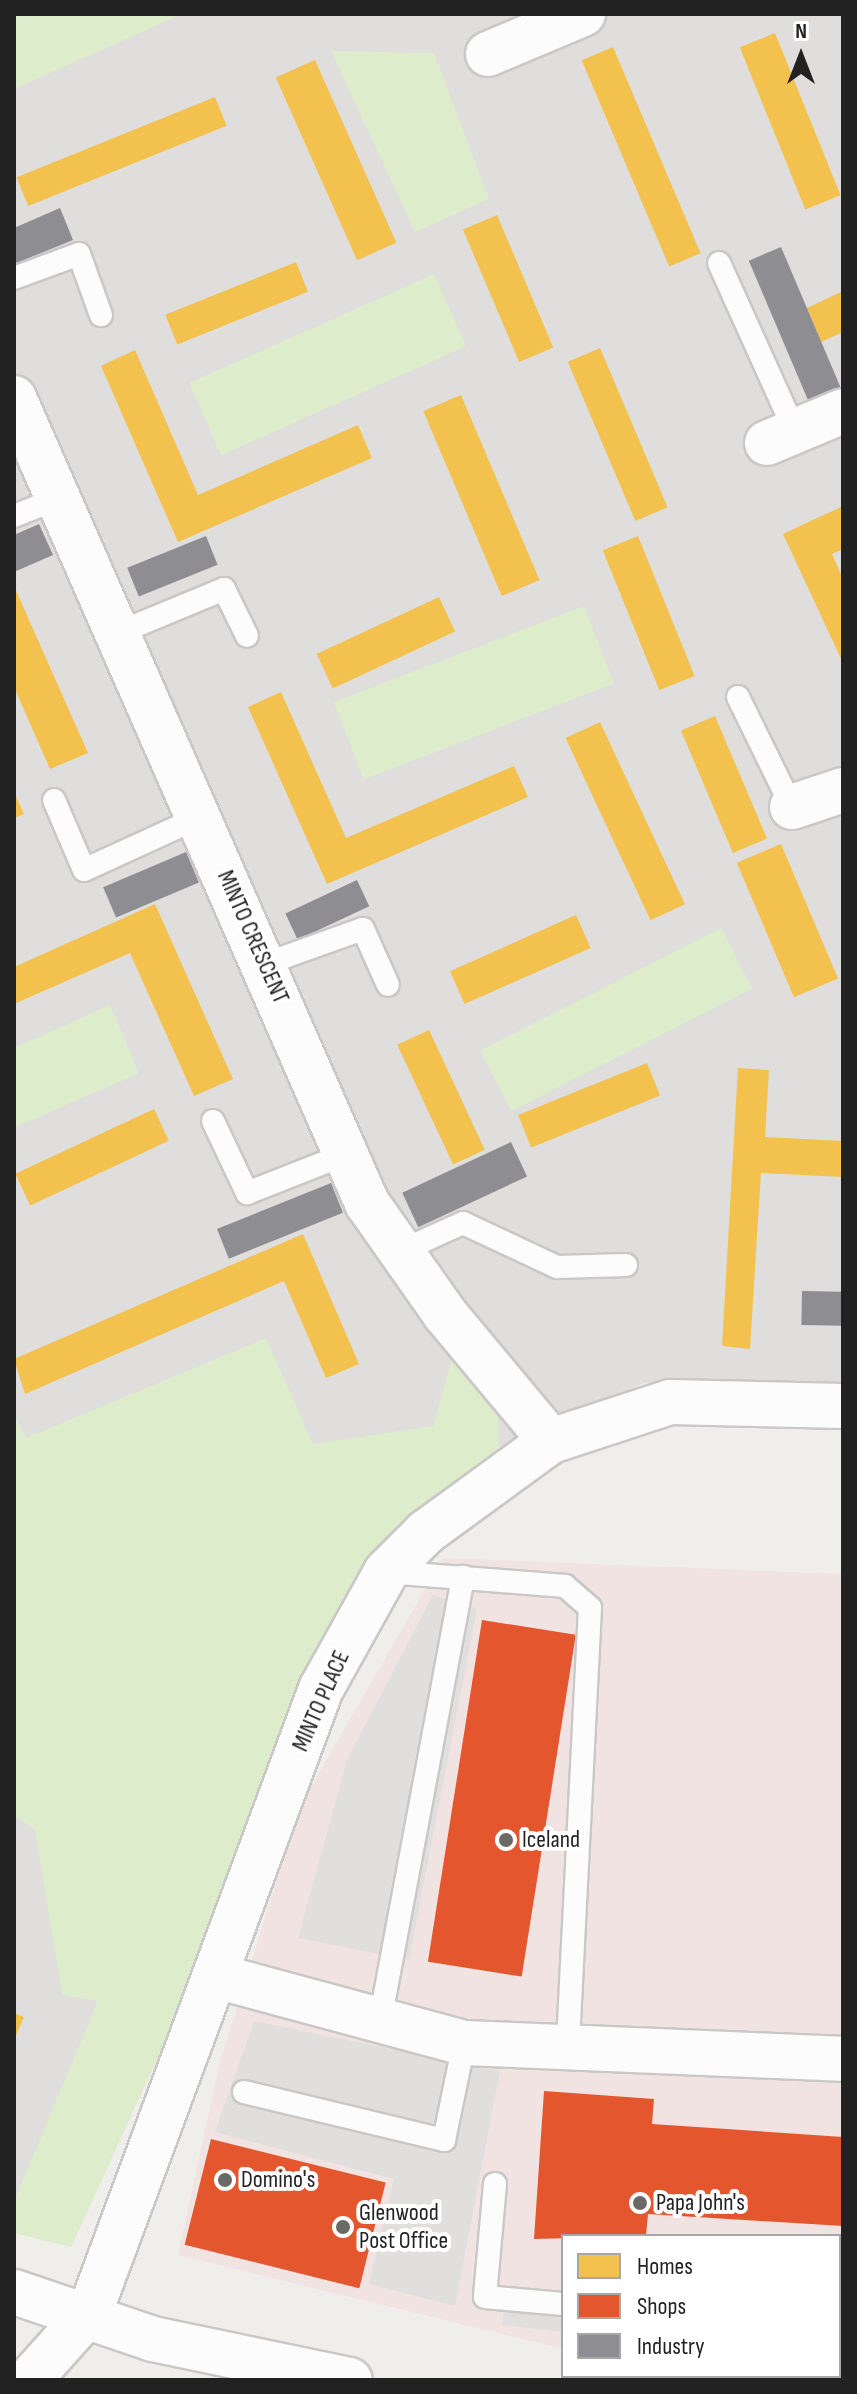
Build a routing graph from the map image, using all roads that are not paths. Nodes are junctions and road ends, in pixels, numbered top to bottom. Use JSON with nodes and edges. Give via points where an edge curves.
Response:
{"nodes":[{"id":1,"x":583,"y":14,"type":"edge"},
{"id":2,"x":488,"y":54,"type":"dead end"},
{"id":3,"x":719,"y":263,"type":"dead end"},
{"id":4,"x":14,"y":278,"type":"edge"},
{"id":5,"x":101,"y":315,"type":"dead end"},
{"id":6,"x":14,"y":398,"type":"edge"},
{"id":7,"x":843,"y":411,"type":"edge"},
{"id":8,"x":781,"y":437,"type":"joint"},
{"id":9,"x":59,"y":498,"type":"junction"},
{"id":10,"x":14,"y":516,"type":"edge"},
{"id":11,"x":118,"y":633,"type":"junction"},
{"id":12,"x":247,"y":636,"type":"dead end"},
{"id":13,"x":738,"y":697,"type":"dead end"},
{"id":14,"x":843,"y":790,"type":"edge"},
{"id":15,"x":54,"y":800,"type":"dead end"},
{"id":16,"x":792,"y":807,"type":"joint"},
{"id":17,"x":200,"y":817,"type":"junction"},
{"id":18,"x":265,"y":964,"type":"junction"},
{"id":19,"x":388,"y":985,"type":"dead end"},
{"id":20,"x":213,"y":1121,"type":"dead end"},
{"id":21,"x":346,"y":1154,"type":"junction"},
{"id":22,"x":401,"y":1251,"type":"junction"},
{"id":23,"x":626,"y":1265,"type":"dead end"},
{"id":24,"x":843,"y":1406,"type":"edge"},
{"id":25,"x":551,"y":1441,"type":"junction"},
{"id":26,"x":386,"y":1572,"type":"junction"},
{"id":27,"x":463,"y":1577,"type":"junction"},
{"id":28,"x":216,"y":1976,"type":"junction"},
{"id":29,"x":380,"y":2021,"type":"junction"},
{"id":30,"x":464,"y":2043,"type":"junction"},
{"id":31,"x":568,"y":2046,"type":"junction"},
{"id":32,"x":843,"y":2059,"type":"edge"},
{"id":33,"x":244,"y":2092,"type":"dead end"},
{"id":34,"x":495,"y":2184,"type":"dead end"},
{"id":35,"x":14,"y":2292,"type":"edge"},
{"id":36,"x":561,"y":2304,"type":"edge"},
{"id":37,"x":90,"y":2312,"type":"junction"},
{"id":38,"x":29,"y":2380,"type":"edge"},
{"id":39,"x":350,"y":2380,"type":"edge"}],
"edges":[{"from":1,"to":2,"type":"street"},
{"from":3,"to":8,"type":"lane"},
{"from":4,"to":5,"type":"lane","via":[[79,254]]},
{"from":6,"to":9,"type":"street","name":"MINTO CRESCENT"},
{"from":7,"to":8,"type":"street"},
{"from":9,"to":10,"type":"lane"},
{"from":9,"to":11,"type":"street","name":"MINTO CRESCENT"},
{"from":11,"to":12,"type":"lane","via":[[224,589]]},
{"from":11,"to":17,"type":"street","name":"MINTO CRESCENT"},
{"from":13,"to":16,"type":"lane"},
{"from":14,"to":16,"type":"street"},
{"from":15,"to":17,"type":"lane","via":[[84,870]]},
{"from":17,"to":18,"type":"street","name":"MINTO CRESCENT"},
{"from":18,"to":19,"type":"lane","via":[[363,929]]},
{"from":18,"to":21,"type":"street","name":"MINTO CRESCENT"},
{"from":20,"to":21,"type":"lane","via":[[247,1193]]},
{"from":21,"to":22,"type":"street","name":"MINTO CRESCENT","via":[[367,1203]]},
{"from":22,"to":23,"type":"lane","via":[[463,1223],[557,1267]]},
{"from":22,"to":25,"type":"street","name":"MINTO CRESCENT"},
{"from":24,"to":25,"type":"street","name":"MINTO PLACE","via":[[670,1402]]},
{"from":25,"to":26,"type":"street","name":"MINTO PLACE","via":[[426,1532]]},
{"from":26,"to":27,"type":"lane"},
{"from":26,"to":28,"type":"street","name":"MINTO PLACE","via":[[321,1689]]},
{"from":27,"to":29,"type":"lane"},
{"from":27,"to":31,"type":"lane","via":[[565,1586],[590,1608]]},
{"from":28,"to":29,"type":"street"},
{"from":28,"to":37,"type":"street","name":"MINTO PLACE"},
{"from":29,"to":30,"type":"street"},
{"from":30,"to":31,"type":"street"},
{"from":30,"to":33,"type":"lane","via":[[444,2140]]},
{"from":31,"to":32,"type":"street"},
{"from":34,"to":36,"type":"lane","via":[[485,2297]]},
{"from":35,"to":37,"type":"street"},
{"from":37,"to":38,"type":"street"},
{"from":37,"to":39,"type":"street","via":[[153,2339]]}]}
